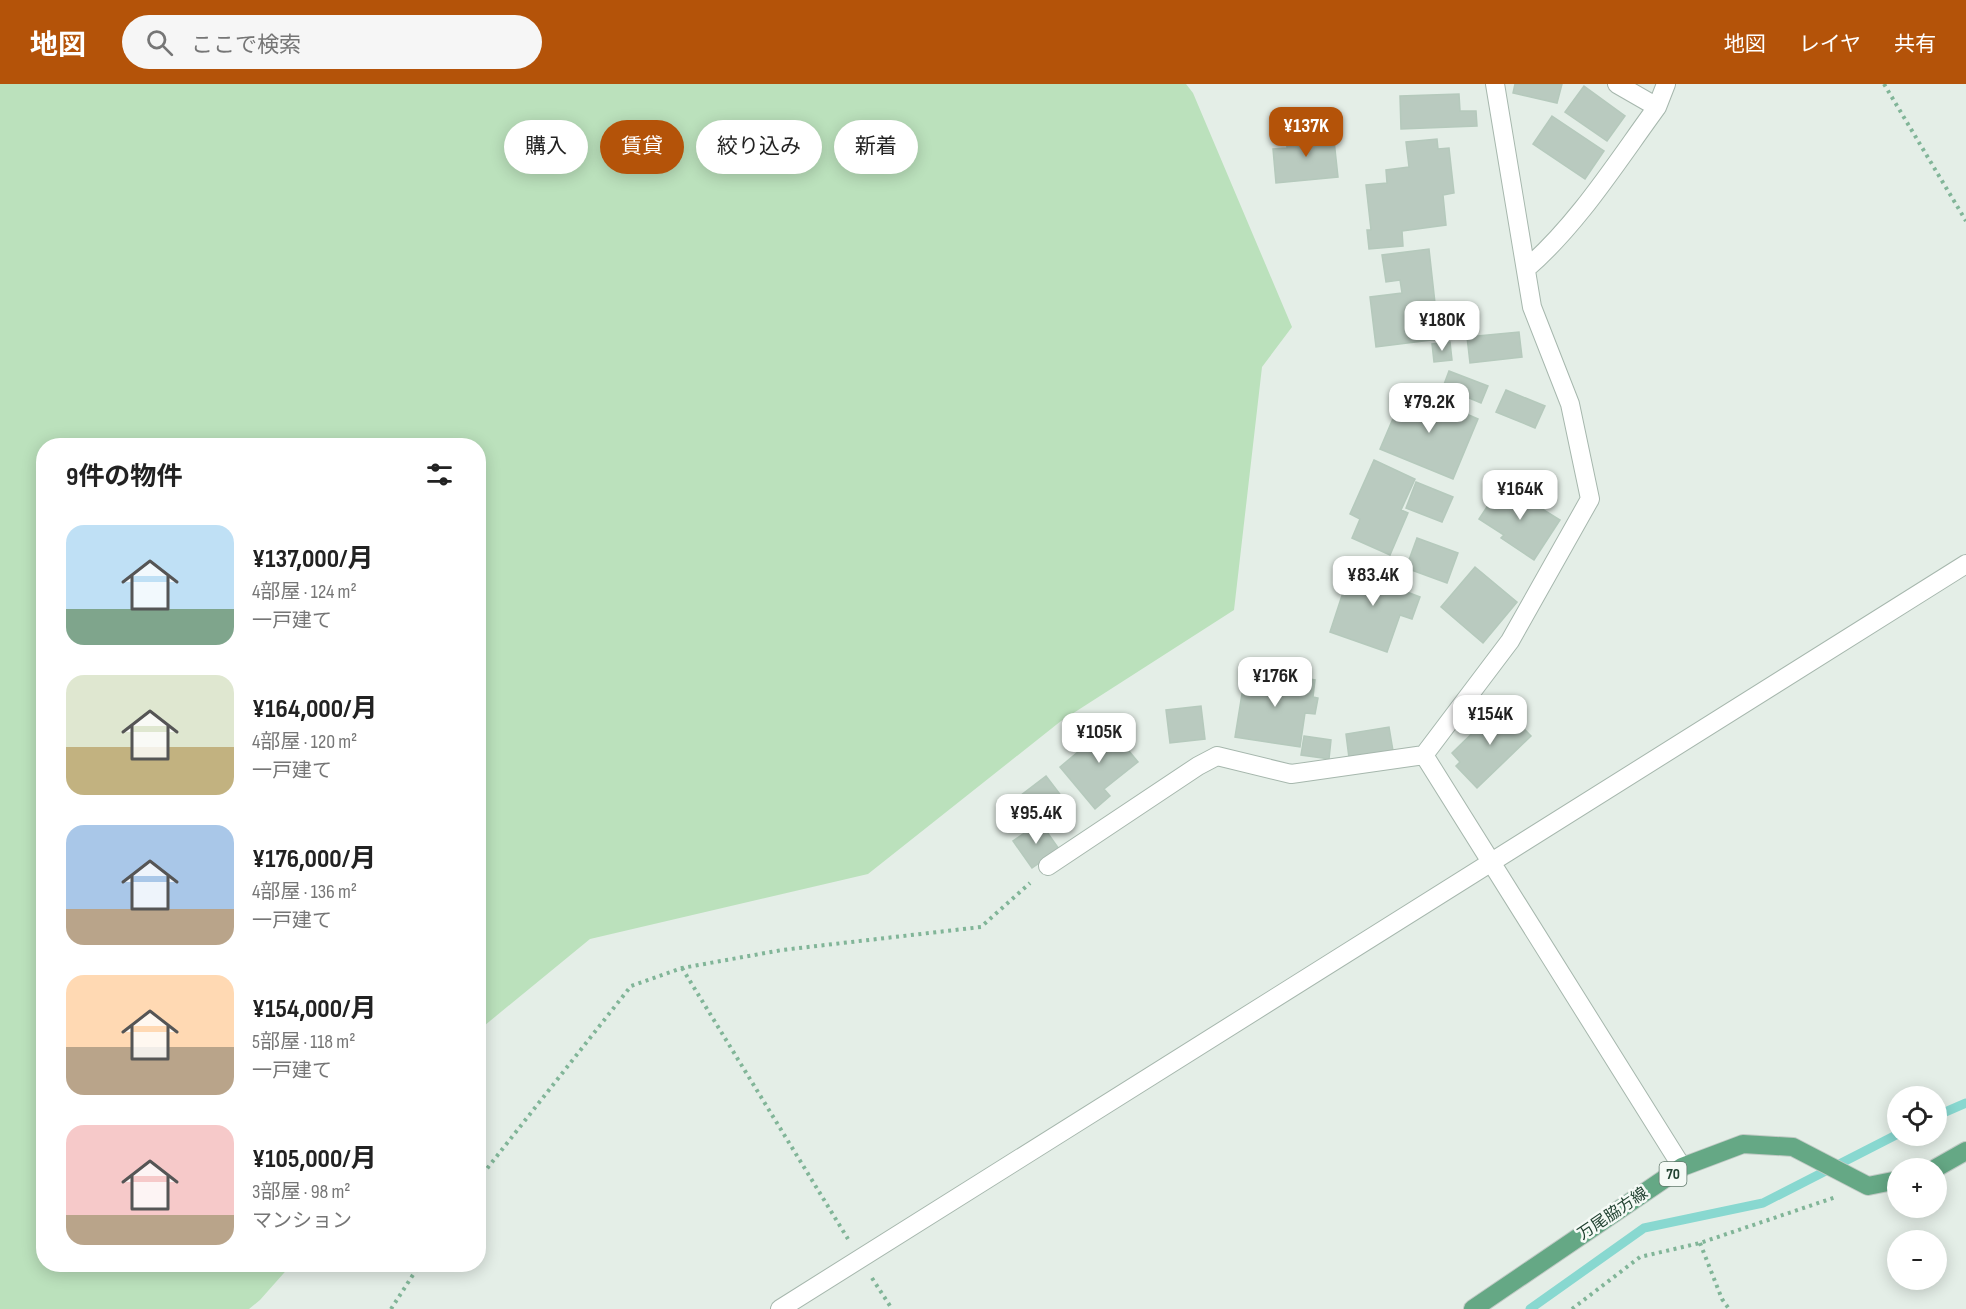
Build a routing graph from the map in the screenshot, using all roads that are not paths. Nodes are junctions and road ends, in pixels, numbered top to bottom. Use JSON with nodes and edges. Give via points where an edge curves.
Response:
{"nodes":[{"id":1,"x":1495,"y":84,"type":"edge"},
{"id":2,"x":1617,"y":84,"type":"edge"},
{"id":3,"x":1666,"y":84,"type":"edge"},
{"id":4,"x":1657,"y":108,"type":"junction"},
{"id":5,"x":1526,"y":269,"type":"junction"},
{"id":6,"x":1966,"y":564,"type":"edge"},
{"id":7,"x":1424,"y":755,"type":"junction"},
{"id":8,"x":1492,"y":861,"type":"junction"},
{"id":9,"x":1048,"y":866,"type":"road end"},
{"id":10,"x":1966,"y":1151,"type":"edge"},
{"id":11,"x":1947,"y":1162,"type":"edge"},
{"id":12,"x":1682,"y":1167,"type":"junction"},
{"id":13,"x":1887,"y":1182,"type":"edge"},
{"id":14,"x":780,"y":1309,"type":"edge"},
{"id":15,"x":1473,"y":1309,"type":"edge"}],
"edges":[{"from":1,"to":5,"type":"street"},
{"from":2,"to":4,"type":"street"},
{"from":3,"to":4,"type":"street"},
{"from":4,"to":5,"type":"street","via":[[1592,196],[1544,254]]},
{"from":5,"to":7,"type":"street","via":[[1532,307],[1570,404],[1590,499],[1510,641]]},
{"from":6,"to":8,"type":"street"},
{"from":7,"to":8,"type":"street"},
{"from":7,"to":9,"type":"street","via":[[1291,774],[1217,756]]},
{"from":8,"to":12,"type":"street"},
{"from":8,"to":14,"type":"street"},
{"from":10,"to":11,"type":"main road"},
{"from":12,"to":13,"type":"main road","name":"万尾脇方線","number":"70","via":[[1743,1144],[1793,1146],[1868,1186]]},
{"from":12,"to":15,"type":"main road","name":"万尾脇方線","number":"70"}]}
